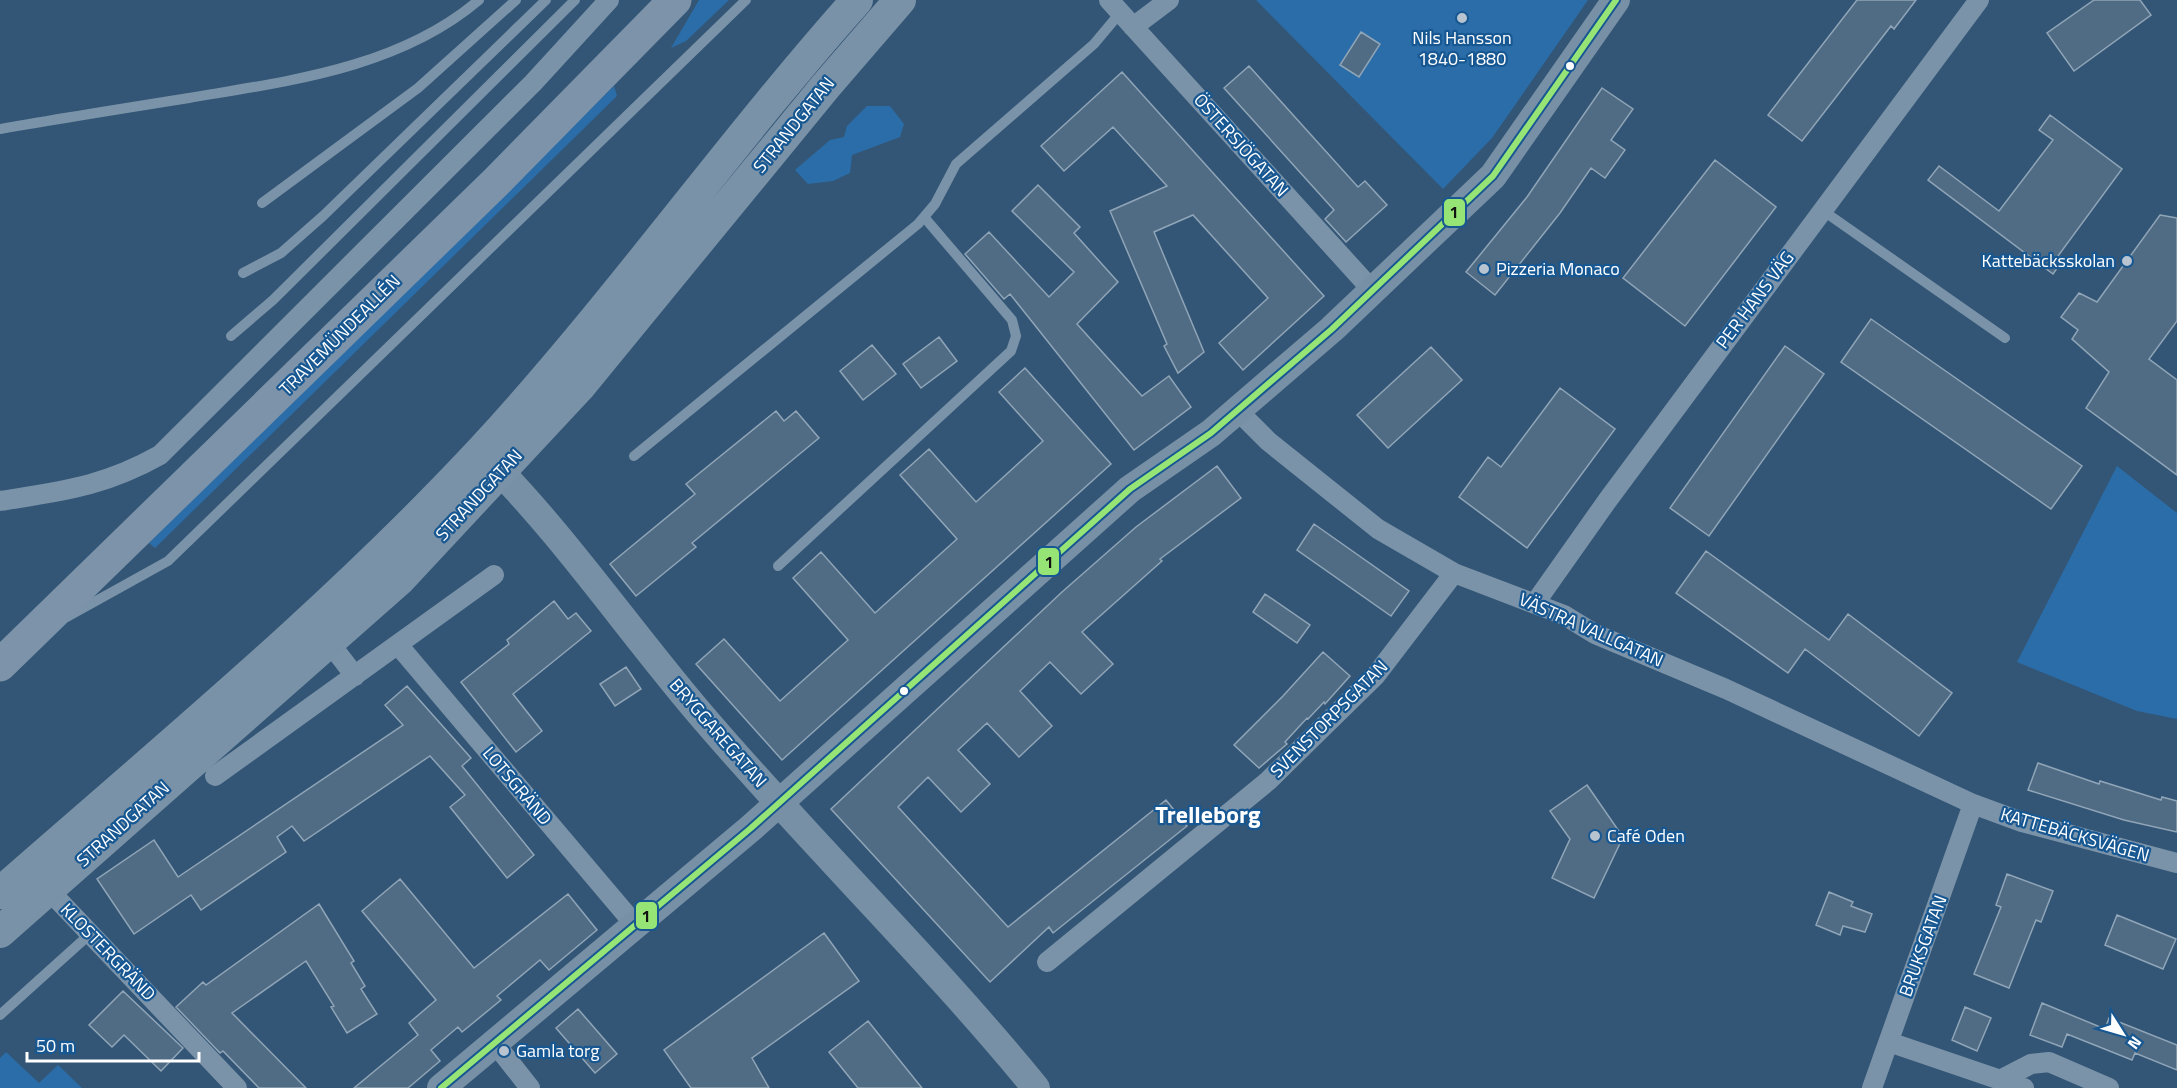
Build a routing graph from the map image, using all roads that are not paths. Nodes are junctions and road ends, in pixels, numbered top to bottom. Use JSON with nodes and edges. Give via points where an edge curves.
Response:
{"nodes":[{"id":1,"x":479,"y":0,"type":"edge"},
{"id":2,"x":516,"y":0,"type":"edge"},
{"id":3,"x":546,"y":0,"type":"edge"},
{"id":4,"x":575,"y":0,"type":"edge"},
{"id":5,"x":609,"y":0,"type":"edge"},
{"id":6,"x":675,"y":0,"type":"edge"},
{"id":7,"x":746,"y":0,"type":"edge"},
{"id":8,"x":857,"y":0,"type":"edge"},
{"id":9,"x":900,"y":0,"type":"edge"},
{"id":10,"x":1169,"y":0,"type":"edge"},
{"id":11,"x":1616,"y":0,"type":"edge"},
{"id":12,"x":1979,"y":0,"type":"edge"},
{"id":13,"x":1121,"y":13,"type":"edge"},
{"id":14,"x":0,"y":129,"type":"edge"},
{"id":15,"x":262,"y":203,"type":"dead end"},
{"id":16,"x":1822,"y":210,"type":"junction"},
{"id":17,"x":924,"y":217,"type":"junction"},
{"id":18,"x":243,"y":273,"type":"dead end"},
{"id":19,"x":1372,"y":291,"type":"junction"},
{"id":20,"x":231,"y":336,"type":"dead end"},
{"id":21,"x":2005,"y":338,"type":"dead end"},
{"id":22,"x":1238,"y":411,"type":"junction"},
{"id":23,"x":634,"y":456,"type":"dead end"},
{"id":24,"x":491,"y":461,"type":"junction"},
{"id":25,"x":0,"y":501,"type":"edge"},
{"id":26,"x":778,"y":566,"type":"dead end"},
{"id":27,"x":1454,"y":573,"type":"junction"},
{"id":28,"x":494,"y":575,"type":"dead end"},
{"id":29,"x":1534,"y":603,"type":"junction"},
{"id":30,"x":320,"y":631,"type":"junction"},
{"id":31,"x":25,"y":641,"type":"junction"},
{"id":32,"x":399,"y":646,"type":"junction"},
{"id":33,"x":0,"y":665,"type":"edge"},
{"id":34,"x":355,"y":676,"type":"junction"},
{"id":35,"x":215,"y":777,"type":"dead end"},
{"id":36,"x":778,"y":802,"type":"junction"},
{"id":37,"x":1973,"y":804,"type":"junction"},
{"id":38,"x":2177,"y":863,"type":"edge"},
{"id":39,"x":19,"y":882,"type":"edge"},
{"id":40,"x":636,"y":926,"type":"junction"},
{"id":41,"x":0,"y":932,"type":"edge"},
{"id":42,"x":90,"y":934,"type":"junction"},
{"id":43,"x":1047,"y":962,"type":"dead end"},
{"id":44,"x":0,"y":1015,"type":"edge"},
{"id":45,"x":494,"y":1042,"type":"junction"},
{"id":46,"x":1889,"y":1042,"type":"junction"},
{"id":47,"x":2002,"y":1079,"type":"junction"},
{"id":48,"x":237,"y":1088,"type":"edge"},
{"id":49,"x":441,"y":1088,"type":"edge"},
{"id":50,"x":530,"y":1088,"type":"edge"},
{"id":51,"x":1036,"y":1088,"type":"edge"},
{"id":52,"x":1872,"y":1088,"type":"edge"},
{"id":53,"x":2024,"y":1088,"type":"edge"},
{"id":54,"x":2109,"y":1088,"type":"edge"}],
"edges":[{"from":1,"to":14,"type":"lane","via":[[451,23],[420,39],[318,76]]},
{"from":2,"to":15,"type":"lane","via":[[418,88]]},
{"from":3,"to":18,"type":"lane","via":[[323,216],[281,253]]},
{"from":4,"to":20,"type":"lane","via":[[273,300]]},
{"from":5,"to":25,"type":"street","via":[[533,83],[160,455],[126,474],[82,488]]},
{"from":6,"to":31,"type":"highway","name":"TRAVEMÜNDEALLÉN","via":[[497,181]]},
{"from":7,"to":31,"type":"lane","via":[[168,561]]},
{"from":8,"to":24,"type":"main road","name":"STRANDGATAN","via":[[582,337]]},
{"from":9,"to":24,"type":"main road","name":"STRANDGATAN","via":[[580,386]]},
{"from":10,"to":13,"type":"street"},
{"from":11,"to":19,"type":"street","via":[[1493,176]]},
{"from":12,"to":16,"type":"street","name":"PER HANS VÄG"},
{"from":13,"to":17,"type":"lane","via":[[1094,44],[956,164]]},
{"from":13,"to":19,"type":"street","name":"ÖSTERSJÖGATAN"},
{"from":16,"to":21,"type":"lane"},
{"from":16,"to":29,"type":"street","name":"PER HANS VÄG"},
{"from":17,"to":23,"type":"lane"},
{"from":17,"to":26,"type":"lane","via":[[1012,320],[1016,336],[1011,351]]},
{"from":19,"to":22,"type":"street"},
{"from":22,"to":27,"type":"street","name":"VÄSTRA VALLGATAN","via":[[1268,441],[1378,529]]},
{"from":22,"to":36,"type":"street","via":[[1130,489]]},
{"from":24,"to":30,"type":"main road","name":"STRANDGATAN","via":[[399,580]]},
{"from":24,"to":36,"type":"street","name":"BRYGGAREGATAN","via":[[527,498],[696,708]]},
{"from":27,"to":29,"type":"street","name":"VÄSTRA VALLGATAN"},
{"from":27,"to":43,"type":"street","name":"SVENSTORPSGATAN","via":[[1376,675],[1268,781]]},
{"from":28,"to":32,"type":"street"},
{"from":29,"to":37,"type":"street","name":"VÄSTRA VALLGATAN"},
{"from":30,"to":34,"type":"street"},
{"from":30,"to":39,"type":"main road","name":"STRANDGATAN"},
{"from":31,"to":33,"type":"highway","name":"TRAVEMÜNDEALLÉN"},
{"from":32,"to":34,"type":"street"},
{"from":32,"to":40,"type":"street","name":"LOTSGRÄND"},
{"from":34,"to":35,"type":"street"},
{"from":36,"to":40,"type":"street"},
{"from":36,"to":51,"type":"street","name":"BRYGGAREGATAN","via":[[972,1009]]},
{"from":37,"to":38,"type":"street","name":"KATTEBÄCKSVÄGEN","via":[[2022,822]]},
{"from":37,"to":46,"type":"street","name":"BRUKSGATAN"},
{"from":39,"to":41,"type":"main road","name":"STRANDGATAN"},
{"from":39,"to":42,"type":"street","name":"KLOSTERGRÄND"},
{"from":40,"to":45,"type":"street"},
{"from":42,"to":44,"type":"lane"},
{"from":42,"to":48,"type":"street","name":"KLOSTERGRÄND"},
{"from":45,"to":49,"type":"street"},
{"from":45,"to":50,"type":"street"},
{"from":46,"to":47,"type":"street"},
{"from":46,"to":52,"type":"street","name":"BRUKSGATAN"},
{"from":47,"to":53,"type":"street"},
{"from":47,"to":54,"type":"street","via":[[2031,1064],[2049,1062]]}]}
